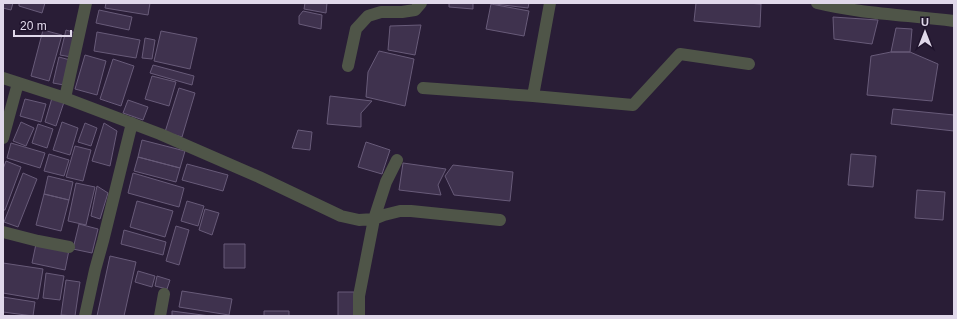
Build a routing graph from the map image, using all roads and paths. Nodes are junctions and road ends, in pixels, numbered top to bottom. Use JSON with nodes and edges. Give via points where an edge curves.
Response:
{"nodes":[{"id":1,"x":86,"y":3,"type":"edge"},
{"id":2,"x":421,"y":3,"type":"edge"},
{"id":3,"x":550,"y":3,"type":"edge"},
{"id":4,"x":817,"y":3,"type":"edge"},
{"id":5,"x":954,"y":21,"type":"edge"},
{"id":6,"x":749,"y":64,"type":"dead end"},
{"id":7,"x":348,"y":66,"type":"dead end"},
{"id":8,"x":3,"y":78,"type":"edge"},
{"id":9,"x":18,"y":83,"type":"junction"},
{"id":10,"x":423,"y":88,"type":"dead end"},
{"id":11,"x":533,"y":96,"type":"junction"},
{"id":12,"x":65,"y":98,"type":"junction"},
{"id":13,"x":132,"y":123,"type":"junction"},
{"id":14,"x":3,"y":138,"type":"edge"},
{"id":15,"x":397,"y":160,"type":"dead end"},
{"id":16,"x":374,"y":219,"type":"junction"},
{"id":17,"x":500,"y":220,"type":"dead end"},
{"id":18,"x":3,"y":232,"type":"edge"},
{"id":19,"x":69,"y":247,"type":"dead end"},
{"id":20,"x":164,"y":294,"type":"dead end"},
{"id":21,"x":86,"y":316,"type":"edge"},
{"id":22,"x":160,"y":316,"type":"edge"},
{"id":23,"x":359,"y":316,"type":"edge"}],
"edges":[{"from":1,"to":12,"type":"street"},
{"from":2,"to":7,"type":"street","via":[[415,10],[381,12],[368,16],[356,29]]},
{"from":3,"to":11,"type":"street"},
{"from":4,"to":5,"type":"street","via":[[868,12]]},
{"from":6,"to":11,"type":"street","via":[[680,54],[633,105]]},
{"from":8,"to":9,"type":"street"},
{"from":9,"to":12,"type":"street"},
{"from":9,"to":14,"type":"street"},
{"from":10,"to":11,"type":"street"},
{"from":12,"to":13,"type":"street"},
{"from":13,"to":16,"type":"street","via":[[259,176],[341,216],[359,220]]},
{"from":13,"to":21,"type":"street"},
{"from":15,"to":16,"type":"street","via":[[386,182]]},
{"from":16,"to":17,"type":"street","via":[[400,211],[411,211]]},
{"from":16,"to":23,"type":"street","via":[[359,296]]},
{"from":18,"to":19,"type":"street"},
{"from":20,"to":22,"type":"street"}]}
